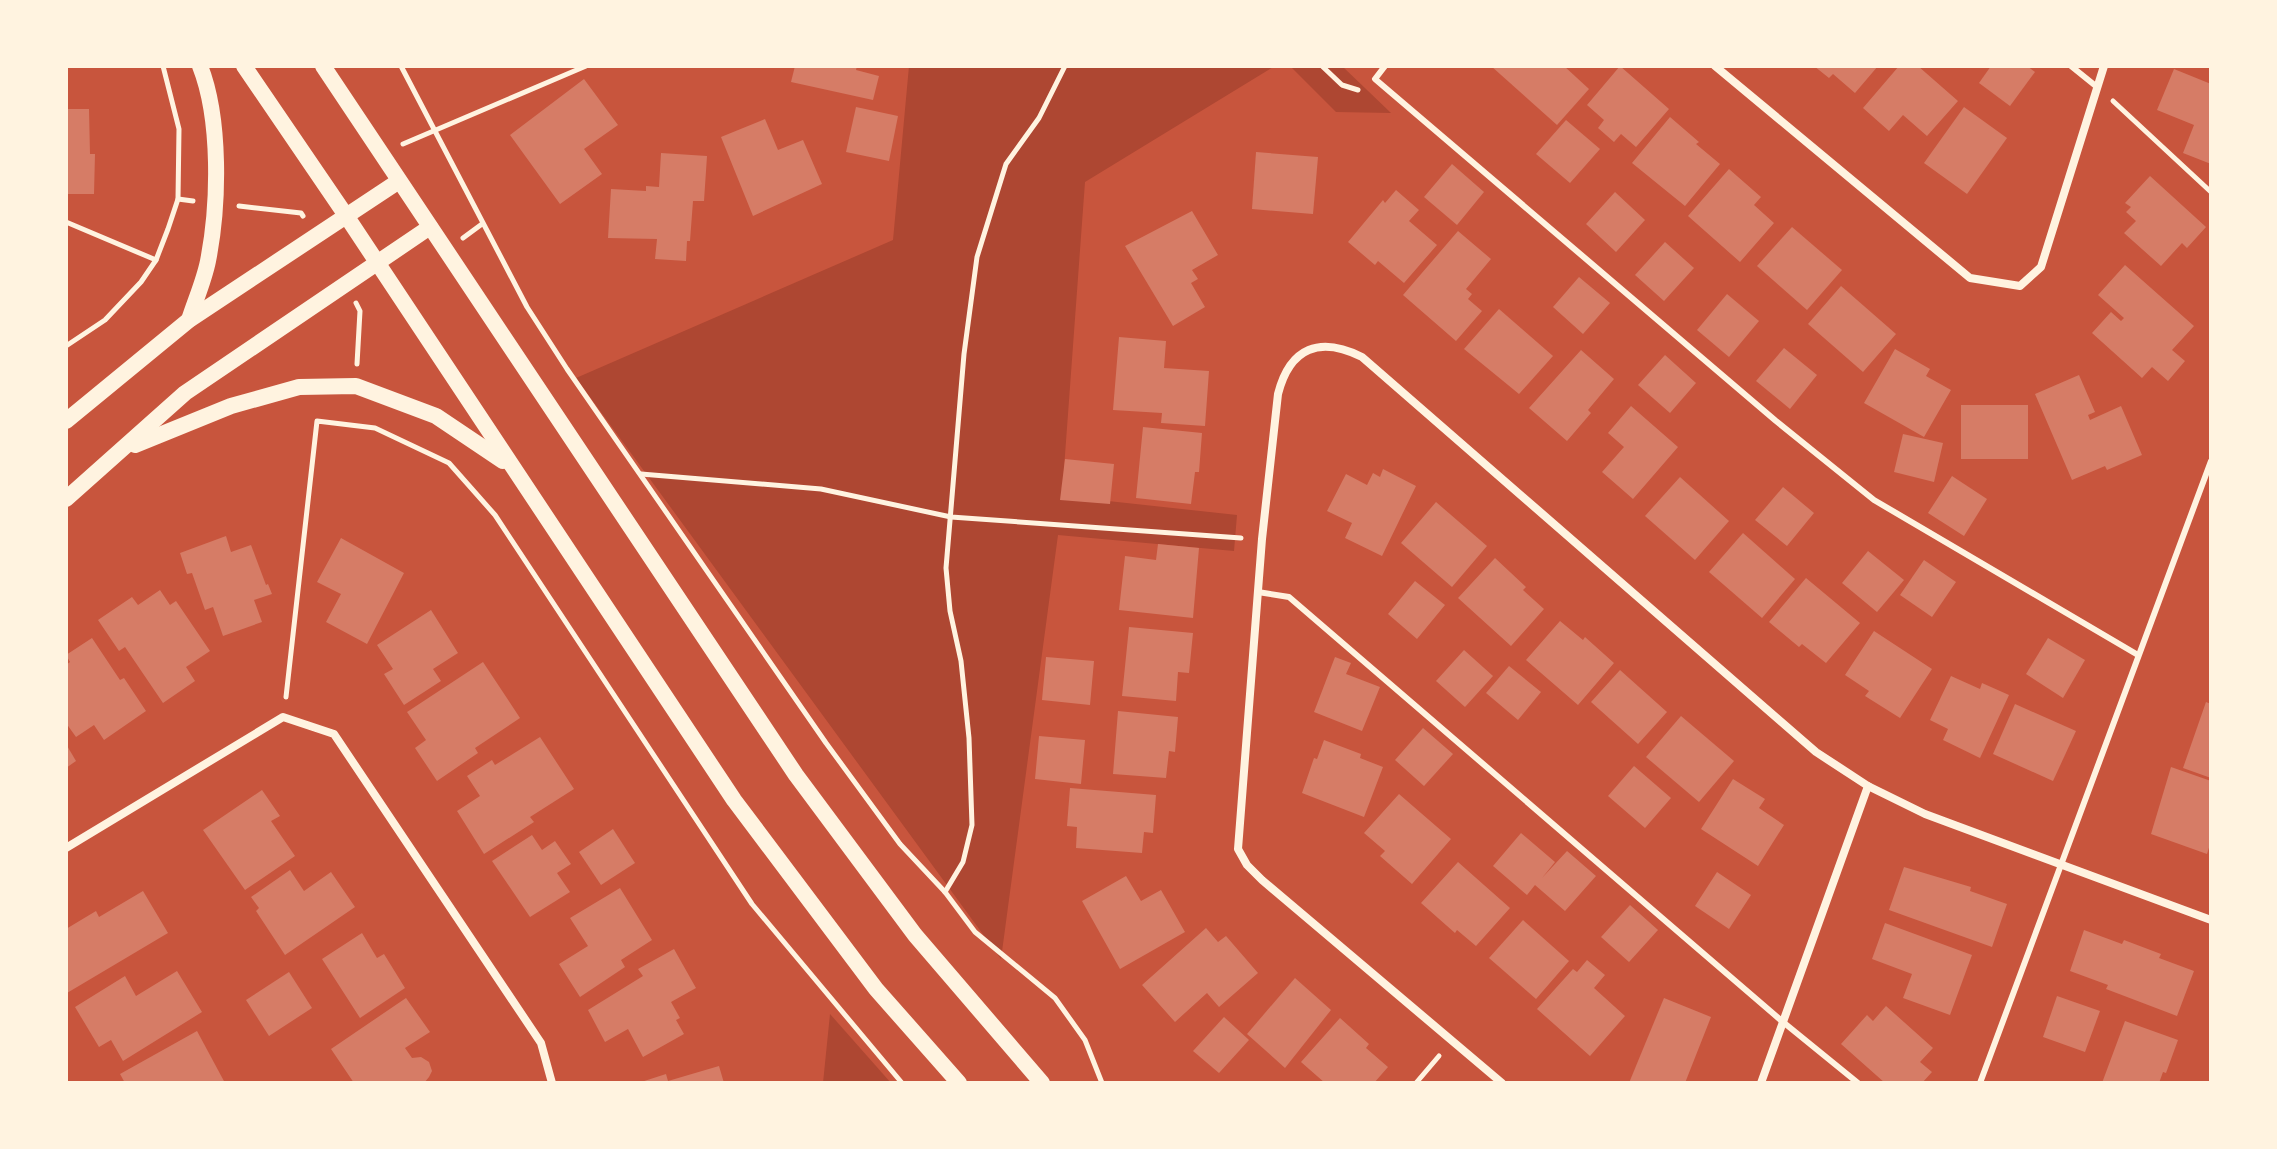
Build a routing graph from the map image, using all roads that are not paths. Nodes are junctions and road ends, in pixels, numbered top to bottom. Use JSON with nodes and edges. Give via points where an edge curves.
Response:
{"nodes":[{"id":1,"x":200,"y":66,"type":"edge"},
{"id":2,"x":244,"y":66,"type":"edge"},
{"id":3,"x":323,"y":66,"type":"edge"},
{"id":4,"x":1385,"y":66,"type":"edge"},
{"id":5,"x":1715,"y":66,"type":"edge"},
{"id":6,"x":2071,"y":66,"type":"edge"},
{"id":7,"x":2104,"y":66,"type":"edge"},
{"id":8,"x":2097,"y":87,"type":"junction"},
{"id":9,"x":399,"y":181,"type":"junction"},
{"id":10,"x":347,"y":217,"type":"junction"},
{"id":11,"x":430,"y":227,"type":"junction"},
{"id":12,"x":377,"y":262,"type":"junction"},
{"id":13,"x":189,"y":320,"type":"junction"},
{"id":14,"x":66,"y":421,"type":"edge"},
{"id":15,"x":123,"y":450,"type":"junction"},
{"id":16,"x":2211,"y":461,"type":"edge"},
{"id":17,"x":511,"y":466,"type":"junction"},
{"id":18,"x":66,"y":499,"type":"edge"},
{"id":19,"x":1258,"y":592,"type":"junction"},
{"id":20,"x":2138,"y":655,"type":"junction"},
{"id":21,"x":1868,"y":786,"type":"junction"},
{"id":22,"x":66,"y":848,"type":"edge"},
{"id":23,"x":2061,"y":865,"type":"junction"},
{"id":24,"x":2211,"y":920,"type":"edge"},
{"id":25,"x":1783,"y":1022,"type":"junction"},
{"id":26,"x":552,"y":1083,"type":"edge"},
{"id":27,"x":959,"y":1083,"type":"edge"},
{"id":28,"x":1042,"y":1083,"type":"edge"},
{"id":29,"x":1502,"y":1083,"type":"edge"},
{"id":30,"x":1761,"y":1083,"type":"edge"},
{"id":31,"x":1858,"y":1083,"type":"edge"},
{"id":32,"x":1980,"y":1083,"type":"edge"}],
"edges":[{"from":1,"to":13,"type":"main road","via":[[215,143],[215,204],[208,263]]},
{"from":2,"to":10,"type":"main road"},
{"from":3,"to":9,"type":"main road"},
{"from":4,"to":20,"type":"lane","via":[[1375,79],[1874,500]]},
{"from":5,"to":8,"type":"street","via":[[1970,278],[2020,286],[2041,267]]},
{"from":6,"to":8,"type":"lane"},
{"from":7,"to":8,"type":"street"},
{"from":9,"to":10,"type":"main road"},
{"from":9,"to":11,"type":"main road"},
{"from":10,"to":12,"type":"main road"},
{"from":10,"to":13,"type":"main road"},
{"from":11,"to":12,"type":"main road"},
{"from":11,"to":28,"type":"main road","via":[[796,775],[915,935]]},
{"from":12,"to":15,"type":"main road","via":[[185,393]]},
{"from":12,"to":17,"type":"main road"},
{"from":13,"to":14,"type":"main road"},
{"from":15,"to":17,"type":"main road","via":[[231,406],[299,387],[356,386],[436,416]]},
{"from":15,"to":18,"type":"main road"},
{"from":16,"to":20,"type":"lane"},
{"from":17,"to":27,"type":"main road","via":[[734,800],[876,989]]},
{"from":19,"to":21,"type":"street","via":[[1283,375],[1299,355],[1321,345],[1344,348],[1362,357],[1816,752]]},
{"from":19,"to":25,"type":"lane","via":[[1289,597]]},
{"from":19,"to":29,"type":"street","via":[[1238,849],[1262,880]]},
{"from":20,"to":23,"type":"lane"},
{"from":21,"to":23,"type":"street","via":[[1925,814]]},
{"from":21,"to":25,"type":"street"},
{"from":22,"to":26,"type":"street","via":[[283,717],[334,734],[541,1043]]},
{"from":23,"to":24,"type":"street"},
{"from":23,"to":32,"type":"lane"},
{"from":25,"to":30,"type":"street"},
{"from":25,"to":31,"type":"lane"}]}
